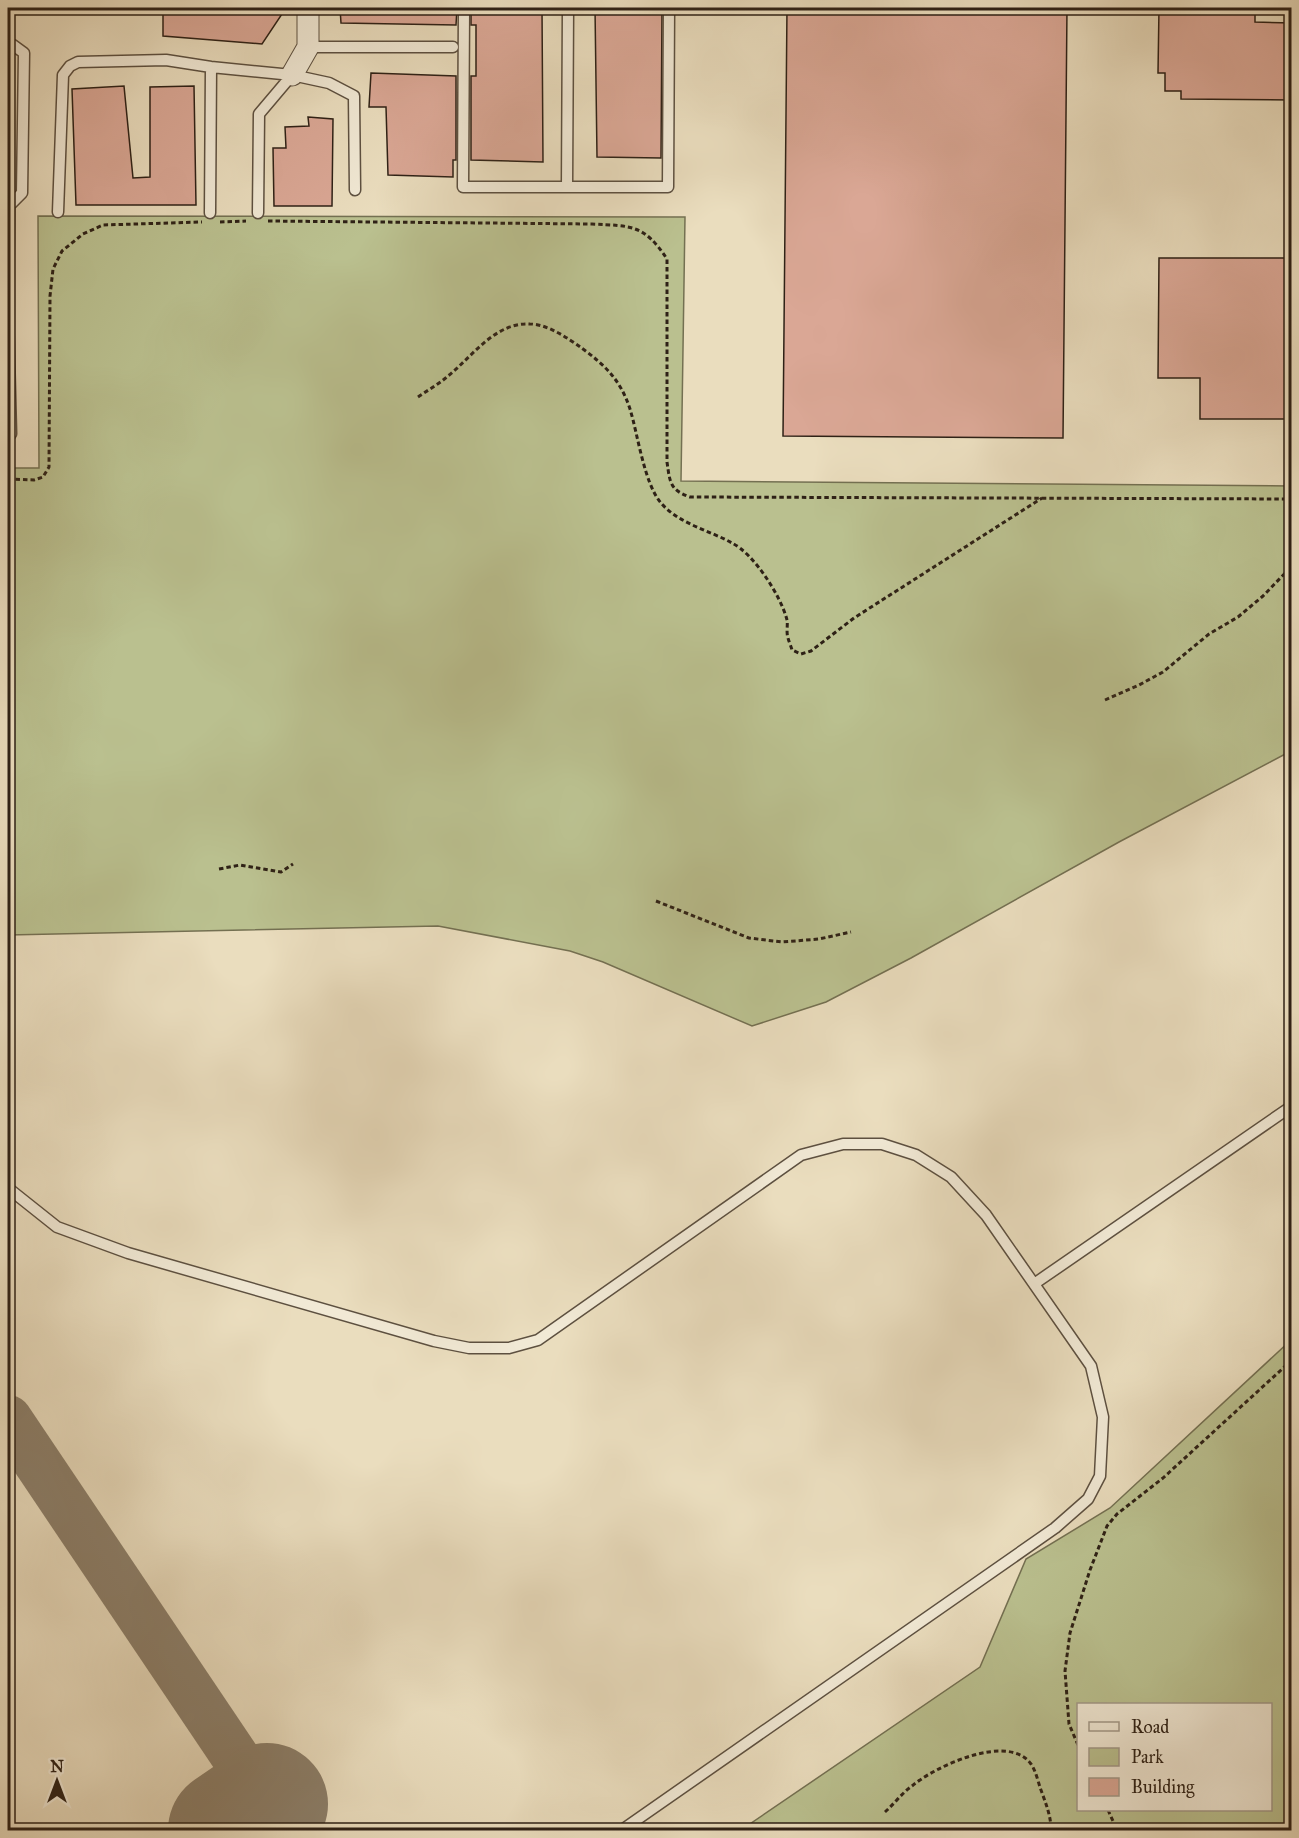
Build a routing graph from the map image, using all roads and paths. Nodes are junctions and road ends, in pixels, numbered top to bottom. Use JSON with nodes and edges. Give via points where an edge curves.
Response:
{"nodes":[{"id":1,"x":308,"y":8,"type":"edge"},
{"id":2,"x":464,"y":8,"type":"edge"},
{"id":3,"x":568,"y":8,"type":"edge"},
{"id":4,"x":669,"y":8,"type":"edge"},
{"id":5,"x":13,"y":45,"type":"dead end"},
{"id":6,"x":308,"y":47,"type":"junction"},
{"id":7,"x":453,"y":47,"type":"dead end"},
{"id":8,"x":211,"y":67,"type":"junction"},
{"id":9,"x":292,"y":75,"type":"junction"},
{"id":10,"x":567,"y":187,"type":"junction"},
{"id":11,"x":355,"y":190,"type":"dead end"},
{"id":12,"x":8,"y":206,"type":"edge"},
{"id":13,"x":58,"y":212,"type":"dead end"},
{"id":14,"x":210,"y":213,"type":"dead end"},
{"id":15,"x":258,"y":217,"type":"joint"},
{"id":16,"x":246,"y":221,"type":"dead end"},
{"id":17,"x":8,"y":312,"type":"edge"},
{"id":18,"x":418,"y":397,"type":"dead end"},
{"id":19,"x":8,"y":434,"type":"edge"},
{"id":20,"x":8,"y":479,"type":"edge"},
{"id":21,"x":1043,"y":498,"type":"junction"},
{"id":22,"x":1292,"y":499,"type":"edge"},
{"id":23,"x":1292,"y":566,"type":"edge"},
{"id":24,"x":1106,"y":700,"type":"dead end"},
{"id":25,"x":293,"y":864,"type":"dead end"},
{"id":26,"x":219,"y":869,"type":"dead end"},
{"id":27,"x":656,"y":901,"type":"dead end"},
{"id":28,"x":850,"y":932,"type":"dead end"},
{"id":29,"x":1292,"y":1106,"type":"edge"},
{"id":30,"x":8,"y":1188,"type":"edge"},
{"id":31,"x":1034,"y":1284,"type":"junction"},
{"id":32,"x":1292,"y":1360,"type":"edge"},
{"id":33,"x":1077,"y":1743,"type":"edge"},
{"id":34,"x":1109,"y":1811,"type":"edge"},
{"id":35,"x":885,"y":1812,"type":"dead end"},
{"id":36,"x":622,"y":1830,"type":"edge"},
{"id":37,"x":1051,"y":1830,"type":"edge"},
{"id":38,"x":1117,"y":1830,"type":"edge"}],
"edges":[{"from":1,"to":6,"type":"street"},
{"from":2,"to":10,"type":"lane","via":[[462,188]]},
{"from":3,"to":10,"type":"lane"},
{"from":4,"to":10,"type":"lane","via":[[668,187]]},
{"from":5,"to":12,"type":"lane","via":[[24,53],[22,193]]},
{"from":6,"to":7,"type":"lane"},
{"from":6,"to":9,"type":"street"},
{"from":8,"to":9,"type":"lane"},
{"from":8,"to":13,"type":"lane","via":[[166,60],[78,62],[70,66],[63,75]]},
{"from":8,"to":14,"type":"lane"},
{"from":9,"to":11,"type":"lane","via":[[329,83],[354,96]]},
{"from":9,"to":15,"type":"lane","via":[[259,114]]},
{"from":12,"to":17,"type":"lane"},
{"from":15,"to":21,"type":"path","via":[[592,224],[641,231],[657,242],[667,259],[667,462],[670,482],[677,492],[690,497]]},
{"from":16,"to":20,"type":"path","via":[[103,225],[62,250],[53,269],[50,296],[49,467],[43,477],[34,480]]},
{"from":17,"to":19,"type":"lane"},
{"from":18,"to":21,"type":"path","via":[[449,376],[485,341],[512,326],[545,327],[578,346],[604,365],[625,395],[651,486],[661,503],[691,525],[734,544],[752,560],[779,600],[792,650],[801,654]]},
{"from":21,"to":22,"type":"path"},
{"from":23,"to":24,"type":"path","via":[[1238,617],[1209,634],[1163,672]]},
{"from":25,"to":26,"type":"path","via":[[282,872],[240,866]]},
{"from":27,"to":28,"type":"path","via":[[749,938],[782,942]]},
{"from":29,"to":31,"type":"lane"},
{"from":30,"to":31,"type":"lane","via":[[57,1227],[128,1253],[434,1341],[469,1348],[509,1348],[538,1340],[801,1155],[843,1144],[882,1144],[916,1155],[951,1177],[986,1215]]},
{"from":31,"to":36,"type":"lane","via":[[1091,1365],[1103,1417],[1100,1476],[1089,1499],[1055,1528]]},
{"from":32,"to":33,"type":"path","via":[[1107,1526],[1070,1634],[1065,1671],[1069,1724]]},
{"from":34,"to":38,"type":"path"},
{"from":35,"to":37,"type":"path","via":[[911,1786],[948,1764],[989,1752],[1016,1753],[1034,1771]]}]}
